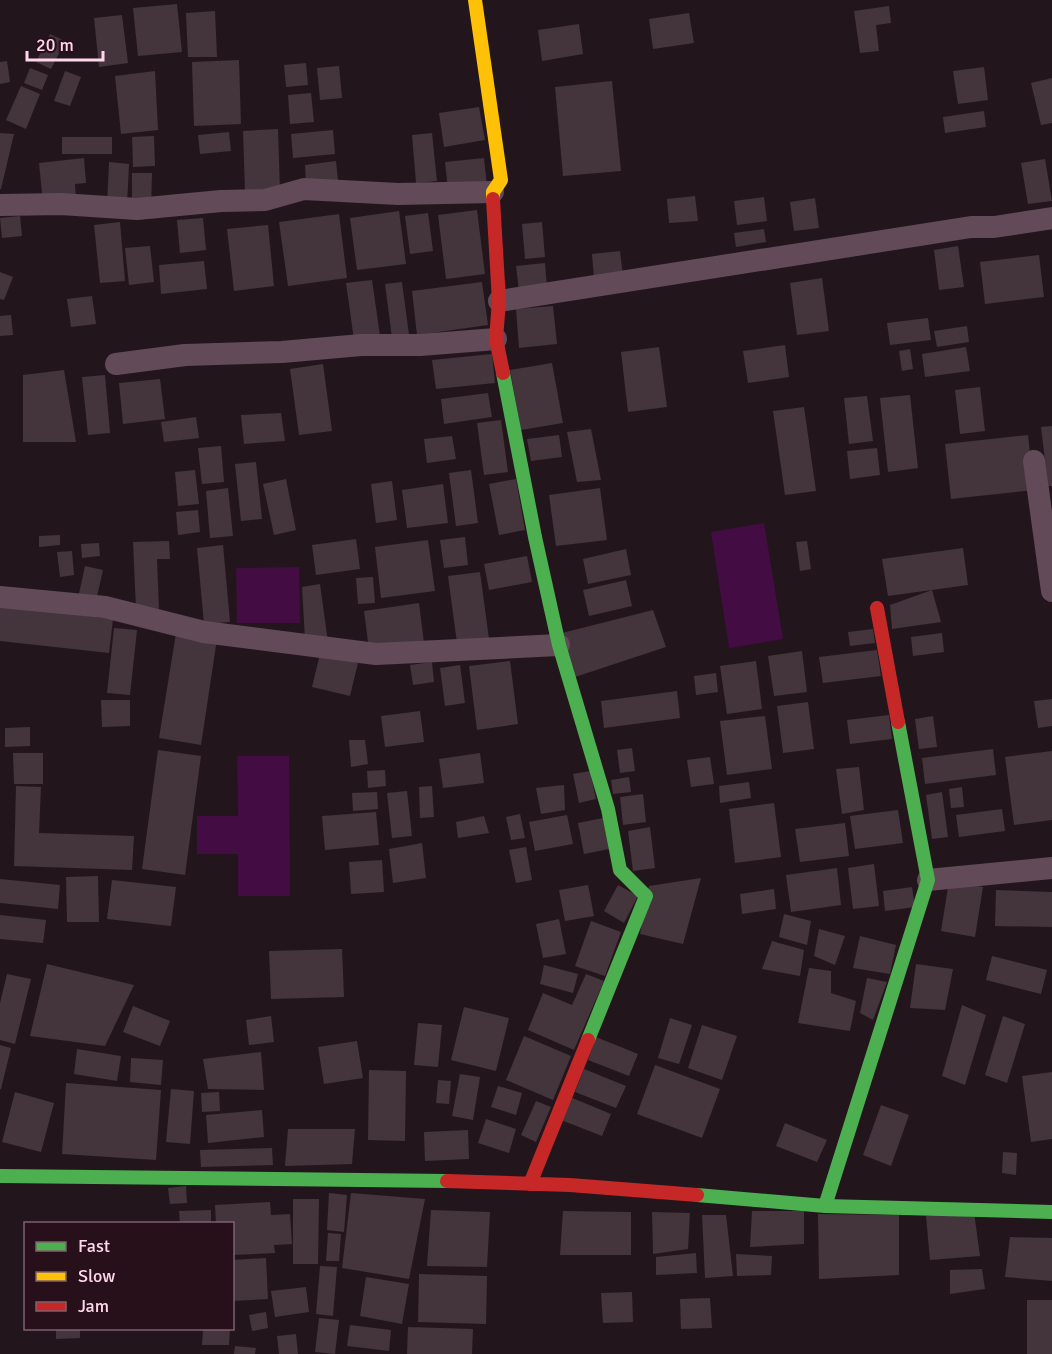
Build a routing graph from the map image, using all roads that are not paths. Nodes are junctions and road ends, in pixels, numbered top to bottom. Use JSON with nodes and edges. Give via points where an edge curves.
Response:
{"nodes":[{"id":1,"x":475,"y":0,"type":"edge"},
{"id":2,"x":493,"y":192,"type":"junction"},
{"id":3,"x":0,"y":205,"type":"edge"},
{"id":4,"x":1052,"y":218,"type":"edge"},
{"id":5,"x":499,"y":301,"type":"junction"},
{"id":6,"x":496,"y":339,"type":"junction"},
{"id":7,"x":116,"y":364,"type":"dead end"},
{"id":8,"x":1034,"y":461,"type":"dead end"},
{"id":9,"x":1052,"y":591,"type":"edge"},
{"id":10,"x":0,"y":597,"type":"edge"},
{"id":11,"x":877,"y":608,"type":"dead end"},
{"id":12,"x":559,"y":645,"type":"junction"},
{"id":13,"x":1052,"y":868,"type":"edge"},
{"id":14,"x":928,"y":880,"type":"junction"},
{"id":15,"x":0,"y":1176,"type":"edge"},
{"id":16,"x":530,"y":1184,"type":"junction"},
{"id":17,"x":825,"y":1206,"type":"junction"},
{"id":18,"x":1052,"y":1212,"type":"edge"}],
"edges":[{"from":1,"to":2,"type":"street","via":[[501,180]]},
{"from":2,"to":3,"type":"street","via":[[398,194],[304,189],[265,200],[136,209]]},
{"from":2,"to":5,"type":"street"},
{"from":4,"to":5,"type":"street","via":[[971,227]]},
{"from":5,"to":6,"type":"street"},
{"from":6,"to":7,"type":"street","via":[[185,355]]},
{"from":6,"to":12,"type":"street"},
{"from":8,"to":9,"type":"street"},
{"from":10,"to":12,"type":"street","via":[[105,607],[204,632],[376,654]]},
{"from":11,"to":14,"type":"street"},
{"from":12,"to":16,"type":"street","via":[[608,809],[620,870],[646,896]]},
{"from":13,"to":14,"type":"street"},
{"from":14,"to":17,"type":"street"},
{"from":15,"to":16,"type":"street"},
{"from":16,"to":17,"type":"street"},
{"from":17,"to":18,"type":"street"}]}
